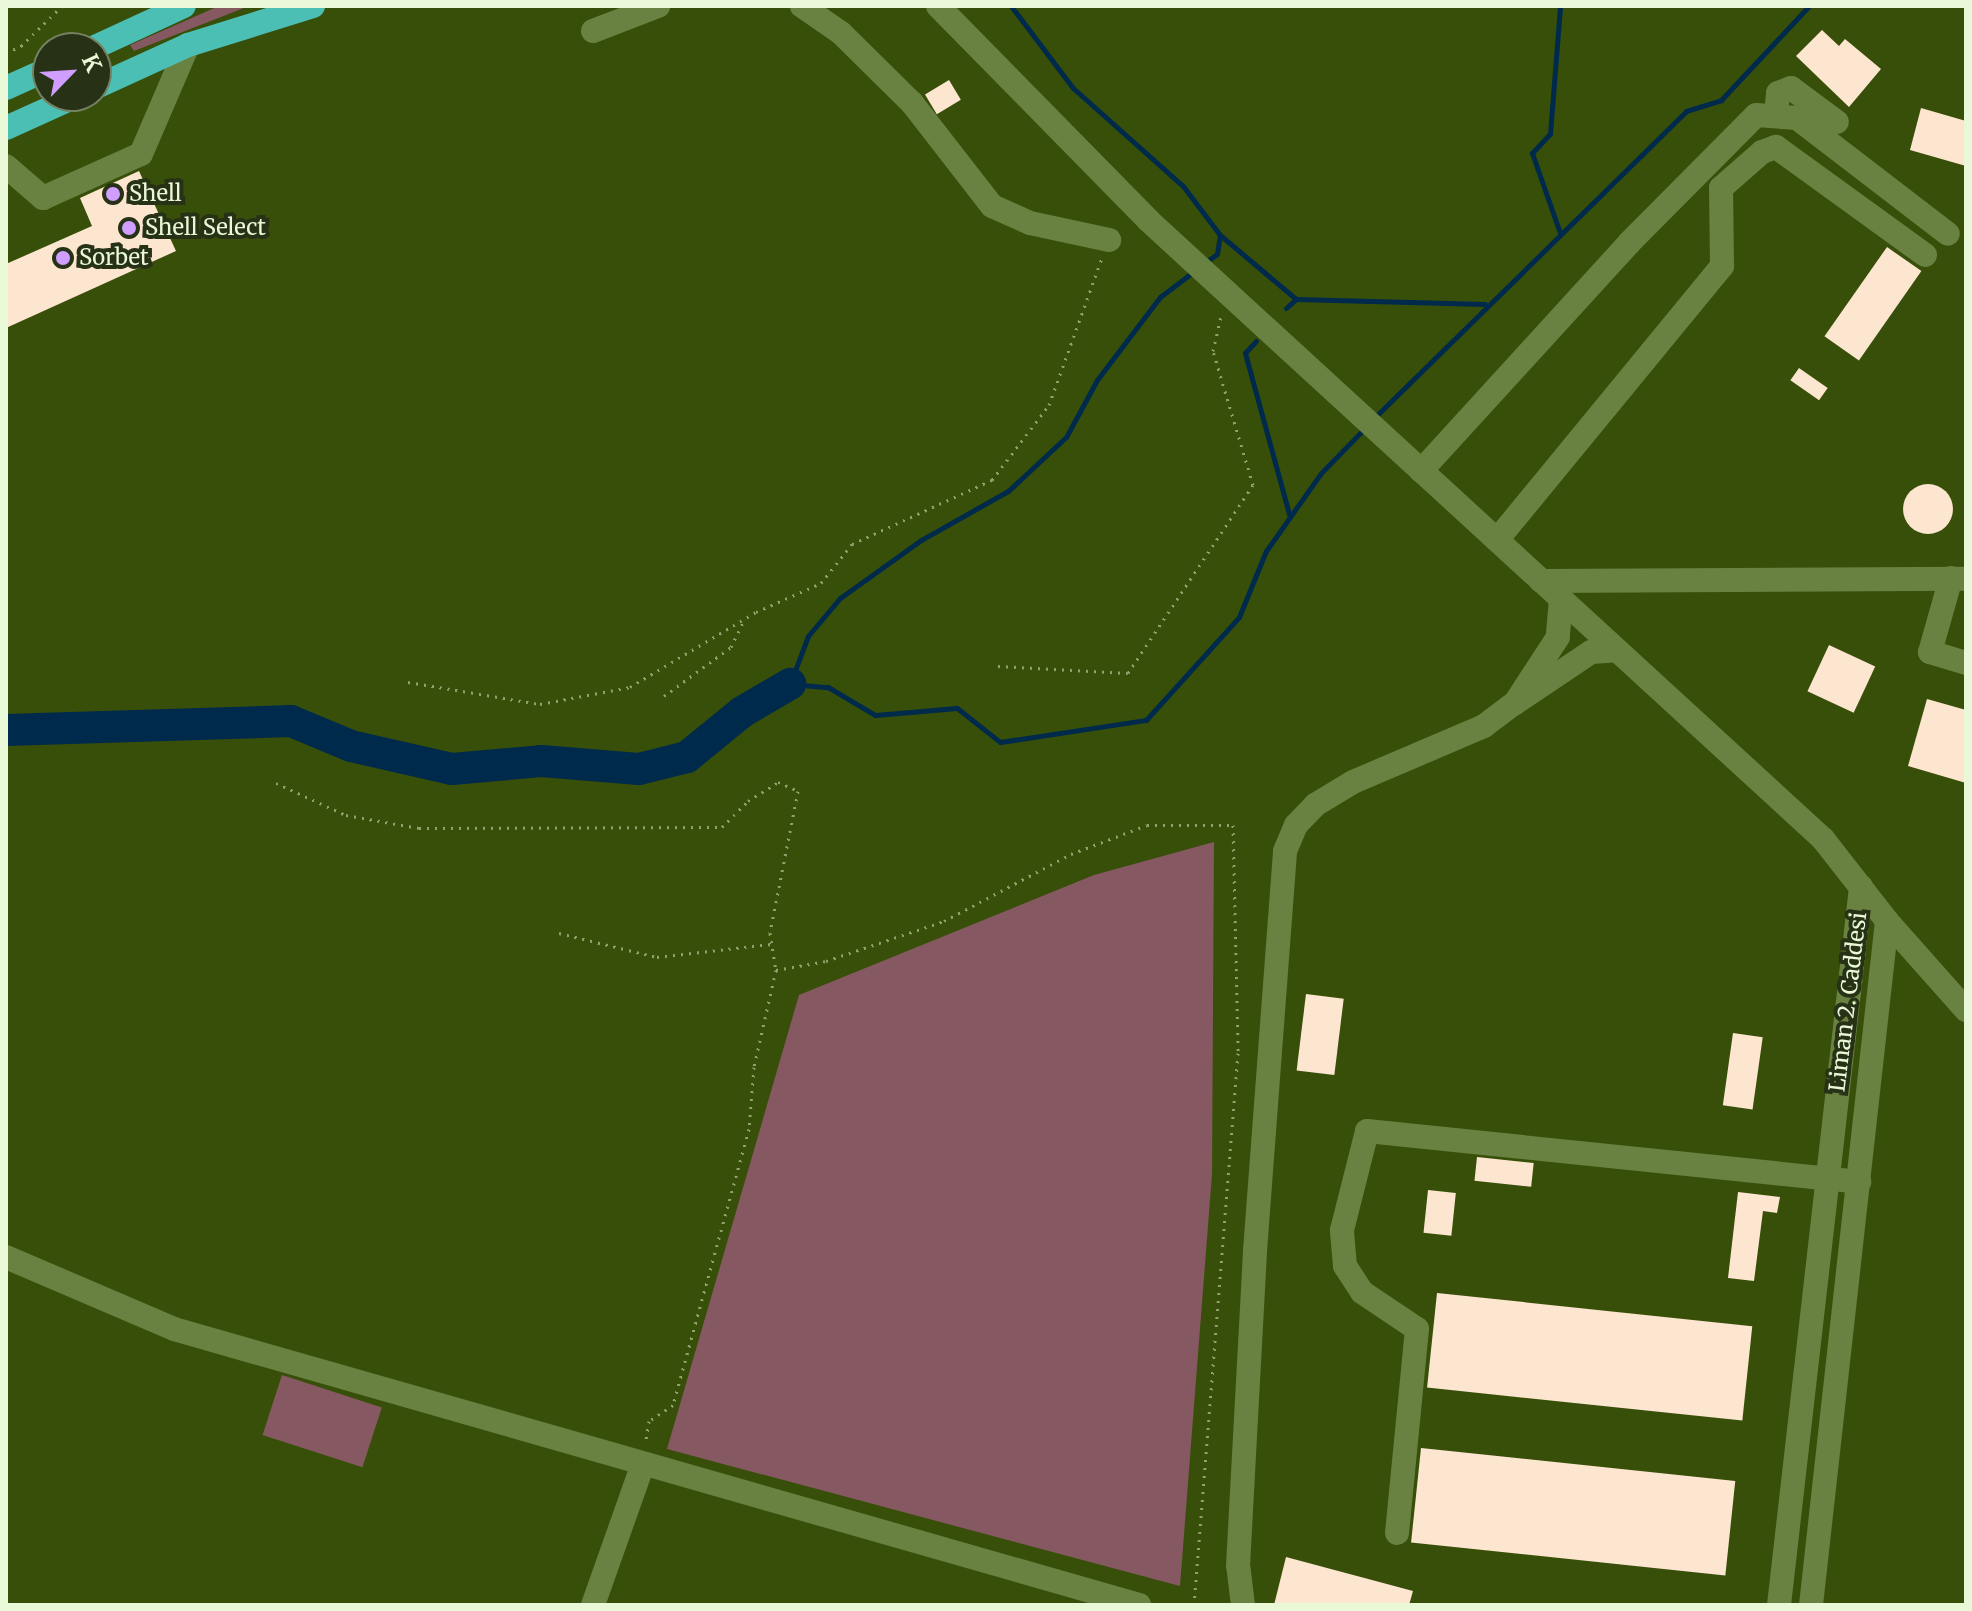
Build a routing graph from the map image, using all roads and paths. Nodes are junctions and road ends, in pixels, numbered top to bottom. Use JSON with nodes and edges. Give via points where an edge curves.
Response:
{"nodes":[{"id":1,"x":62,"y":6,"type":"edge"},
{"id":2,"x":184,"y":6,"type":"edge"},
{"id":3,"x":313,"y":6,"type":"edge"},
{"id":4,"x":658,"y":6,"type":"edge"},
{"id":5,"x":802,"y":6,"type":"edge"},
{"id":6,"x":938,"y":6,"type":"edge"},
{"id":7,"x":947,"y":6,"type":"edge"},
{"id":8,"x":593,"y":31,"type":"dead end"},
{"id":9,"x":112,"y":39,"type":"edge"},
{"id":10,"x":188,"y":45,"type":"junction"},
{"id":11,"x":977,"y":49,"type":"junction"},
{"id":12,"x":6,"y":53,"type":"edge"},
{"id":13,"x":32,"y":76,"type":"edge"},
{"id":14,"x":112,"y":80,"type":"edge"},
{"id":15,"x":6,"y":88,"type":"edge"},
{"id":16,"x":42,"y":112,"type":"edge"},
{"id":17,"x":6,"y":128,"type":"edge"},
{"id":18,"x":1830,"y":130,"type":"junction"},
{"id":19,"x":1801,"y":165,"type":"junction"},
{"id":20,"x":6,"y":166,"type":"edge"},
{"id":21,"x":1948,"y":234,"type":"dead end"},
{"id":22,"x":1109,"y":240,"type":"joint"},
{"id":23,"x":1925,"y":255,"type":"dead end"},
{"id":24,"x":1222,"y":288,"type":"junction"},
{"id":25,"x":1421,"y":471,"type":"junction"},
{"id":26,"x":1497,"y":540,"type":"junction"},
{"id":27,"x":1958,"y":579,"type":"edge"},
{"id":28,"x":1541,"y":581,"type":"junction"},
{"id":29,"x":1561,"y":599,"type":"junction"},
{"id":30,"x":745,"y":618,"type":"junction"},
{"id":31,"x":1617,"y":650,"type":"junction"},
{"id":32,"x":1966,"y":663,"type":"edge"},
{"id":33,"x":998,"y":666,"type":"dead end"},
{"id":34,"x":408,"y":682,"type":"dead end"},
{"id":35,"x":664,"y":696,"type":"dead end"},
{"id":36,"x":1515,"y":703,"type":"junction"},
{"id":37,"x":276,"y":783,"type":"dead end"},
{"id":38,"x":1861,"y":887,"type":"junction"},
{"id":39,"x":1887,"y":921,"type":"junction"},
{"id":40,"x":559,"y":933,"type":"dead end"},
{"id":41,"x":771,"y":944,"type":"junction"},
{"id":42,"x":776,"y":970,"type":"junction"},
{"id":43,"x":1966,"y":1010,"type":"edge"},
{"id":44,"x":1827,"y":1179,"type":"junction"},
{"id":45,"x":1859,"y":1182,"type":"junction"},
{"id":46,"x":6,"y":1257,"type":"edge"},
{"id":47,"x":642,"y":1467,"type":"junction"},
{"id":48,"x":1397,"y":1533,"type":"dead end"},
{"id":49,"x":593,"y":1605,"type":"edge"},
{"id":50,"x":1139,"y":1605,"type":"edge"},
{"id":51,"x":1194,"y":1605,"type":"edge"},
{"id":52,"x":1243,"y":1605,"type":"edge"},
{"id":53,"x":1779,"y":1605,"type":"edge"},
{"id":54,"x":1811,"y":1605,"type":"edge"}],
"edges":[{"from":1,"to":12,"type":"path","via":[[21,46]]},
{"from":2,"to":9,"type":"highway"},
{"from":3,"to":10,"type":"highway"},
{"from":4,"to":8,"type":"street"},
{"from":5,"to":22,"type":"street","via":[[841,33],[912,103],[992,206],[1030,223]]},
{"from":6,"to":11,"type":"street"},
{"from":7,"to":11,"type":"street"},
{"from":10,"to":14,"type":"highway"},
{"from":10,"to":20,"type":"street","via":[[141,154],[43,198]]},
{"from":11,"to":24,"type":"street"},
{"from":13,"to":15,"type":"highway"},
{"from":16,"to":17,"type":"highway"},
{"from":18,"to":19,"type":"street"},
{"from":18,"to":21,"type":"street"},
{"from":18,"to":25,"type":"street","via":[[1776,113],[1756,115]]},
{"from":19,"to":23,"type":"street"},
{"from":19,"to":26,"type":"street","via":[[1776,147],[1721,188],[1722,266]]},
{"from":22,"to":30,"type":"path","via":[[1049,405],[992,480],[852,544],[821,583]]},
{"from":24,"to":25,"type":"street"},
{"from":24,"to":33,"type":"path","via":[[1213,351],[1253,485],[1128,673]]},
{"from":25,"to":26,"type":"street"},
{"from":26,"to":28,"type":"street"},
{"from":27,"to":28,"type":"street"},
{"from":27,"to":32,"type":"street","via":[[1930,652]]},
{"from":28,"to":29,"type":"street"},
{"from":29,"to":31,"type":"street"},
{"from":29,"to":36,"type":"street","via":[[1558,637]]},
{"from":30,"to":34,"type":"path","via":[[630,687],[540,704]]},
{"from":30,"to":35,"type":"path","via":[[731,647]]},
{"from":31,"to":36,"type":"street","via":[[1591,652]]},
{"from":31,"to":38,"type":"street","via":[[1823,839]]},
{"from":36,"to":52,"type":"street","via":[[1484,726],[1353,782],[1315,805],[1296,825],[1285,851],[1255,1251],[1238,1566]]},
{"from":37,"to":41,"type":"path","via":[[346,815],[419,828],[510,828],[722,827],[778,782],[798,791]]},
{"from":38,"to":39,"type":"street","name":"Liman 2. Caddesi"},
{"from":38,"to":44,"type":"street","name":"Liman 2. Caddesi"},
{"from":39,"to":43,"type":"street"},
{"from":39,"to":45,"type":"street","name":"Liman 2. Caddesi"},
{"from":40,"to":41,"type":"path","via":[[657,957]]},
{"from":41,"to":42,"type":"path"},
{"from":42,"to":47,"type":"path","via":[[754,1067],[749,1129],[719,1247],[673,1405],[649,1421]]},
{"from":42,"to":51,"type":"path","via":[[826,961],[944,921],[1071,854],[1147,825],[1233,825],[1238,1053]]},
{"from":44,"to":45,"type":"street"},
{"from":44,"to":48,"type":"street","via":[[1367,1131],[1342,1230],[1345,1266],[1362,1292],[1417,1329]]},
{"from":44,"to":53,"type":"street","name":"Liman 2. Caddesi"},
{"from":45,"to":54,"type":"street","name":"Liman 2. Caddesi"},
{"from":46,"to":47,"type":"street","via":[[174,1329]]},
{"from":47,"to":49,"type":"street"},
{"from":47,"to":50,"type":"street"}]}
